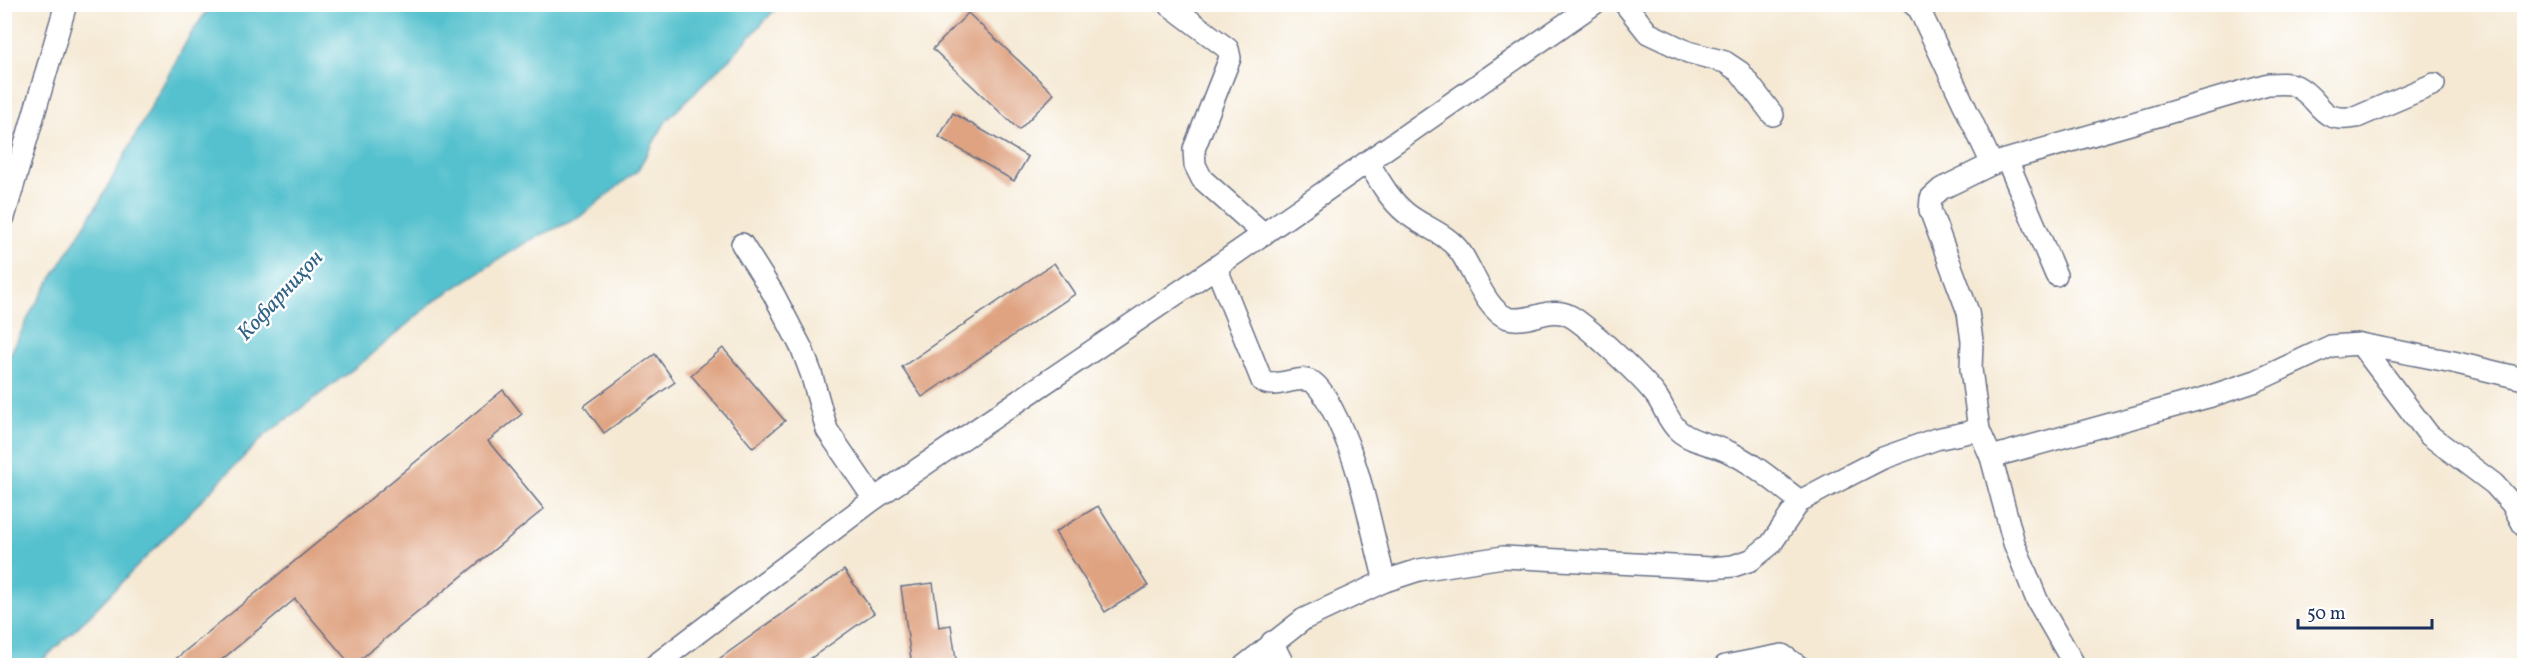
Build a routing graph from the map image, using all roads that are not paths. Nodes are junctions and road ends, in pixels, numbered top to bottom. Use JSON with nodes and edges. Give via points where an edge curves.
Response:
{"nodes":[{"id":1,"x":66,"y":4,"type":"edge"},
{"id":2,"x":1168,"y":4,"type":"edge"},
{"id":3,"x":1594,"y":4,"type":"edge"},
{"id":4,"x":1625,"y":4,"type":"edge"},
{"id":5,"x":1913,"y":4,"type":"edge"},
{"id":6,"x":2434,"y":84,"type":"dead end"},
{"id":7,"x":1773,"y":115,"type":"dead end"},
{"id":8,"x":1368,"y":162,"type":"junction"},
{"id":9,"x":1999,"y":162,"type":"junction"},
{"id":10,"x":4,"y":217,"type":"edge"},
{"id":11,"x":1264,"y":234,"type":"junction"},
{"id":12,"x":742,"y":244,"type":"dead end"},
{"id":13,"x":1216,"y":267,"type":"junction"},
{"id":14,"x":2056,"y":275,"type":"dead end"},
{"id":15,"x":2360,"y":344,"type":"junction"},
{"id":16,"x":2524,"y":379,"type":"edge"},
{"id":17,"x":1979,"y":430,"type":"junction"},
{"id":18,"x":1991,"y":457,"type":"junction"},
{"id":19,"x":874,"y":499,"type":"junction"},
{"id":20,"x":1800,"y":501,"type":"junction"},
{"id":21,"x":2524,"y":526,"type":"edge"},
{"id":22,"x":1385,"y":581,"type":"junction"},
{"id":23,"x":1272,"y":642,"type":"junction"},
{"id":24,"x":654,"y":666,"type":"edge"},
{"id":25,"x":1244,"y":666,"type":"edge"},
{"id":26,"x":1284,"y":666,"type":"edge"},
{"id":27,"x":1725,"y":666,"type":"edge"},
{"id":28,"x":1798,"y":666,"type":"edge"},
{"id":29,"x":2075,"y":666,"type":"edge"}],
"edges":[{"from":1,"to":10,"type":"street"},
{"from":2,"to":11,"type":"street","via":[[1228,49],[1230,58],[1194,149],[1195,165],[1202,179]]},
{"from":3,"to":8,"type":"street"},
{"from":4,"to":7,"type":"street","via":[[1648,33],[1688,52],[1725,62],[1740,72]]},
{"from":5,"to":9,"type":"street"},
{"from":6,"to":9,"type":"street","via":[[2357,117],[2343,119],[2330,117],[2297,87],[2268,84]]},
{"from":8,"to":11,"type":"street"},
{"from":8,"to":20,"type":"street","via":[[1393,202],[1449,239],[1500,313],[1509,318],[1557,312],[1571,316],[1655,395],[1676,429],[1743,459]]},
{"from":9,"to":14,"type":"street"},
{"from":9,"to":17,"type":"street","via":[[1941,189],[1931,198],[1930,210],[1968,312]]},
{"from":11,"to":13,"type":"street"},
{"from":12,"to":19,"type":"street","via":[[802,349],[826,430]]},
{"from":13,"to":19,"type":"street"},
{"from":13,"to":22,"type":"street","via":[[1262,381],[1272,384],[1307,380],[1331,407],[1361,478]]},
{"from":15,"to":16,"type":"street"},
{"from":15,"to":18,"type":"street","via":[[2331,346],[2256,381],[2208,397]]},
{"from":15,"to":21,"type":"street","via":[[2429,435],[2494,484],[2512,504]]},
{"from":17,"to":18,"type":"street"},
{"from":17,"to":20,"type":"street","via":[[1936,439],[1883,458]]},
{"from":18,"to":29,"type":"street","via":[[2014,543],[2037,600]]},
{"from":19,"to":24,"type":"street"},
{"from":20,"to":22,"type":"street","via":[[1771,544],[1751,560],[1733,566],[1503,557],[1419,570]]},
{"from":22,"to":23,"type":"street","via":[[1304,619]]},
{"from":23,"to":25,"type":"street"},
{"from":23,"to":26,"type":"street"},
{"from":27,"to":28,"type":"street","via":[[1782,655]]}]}
